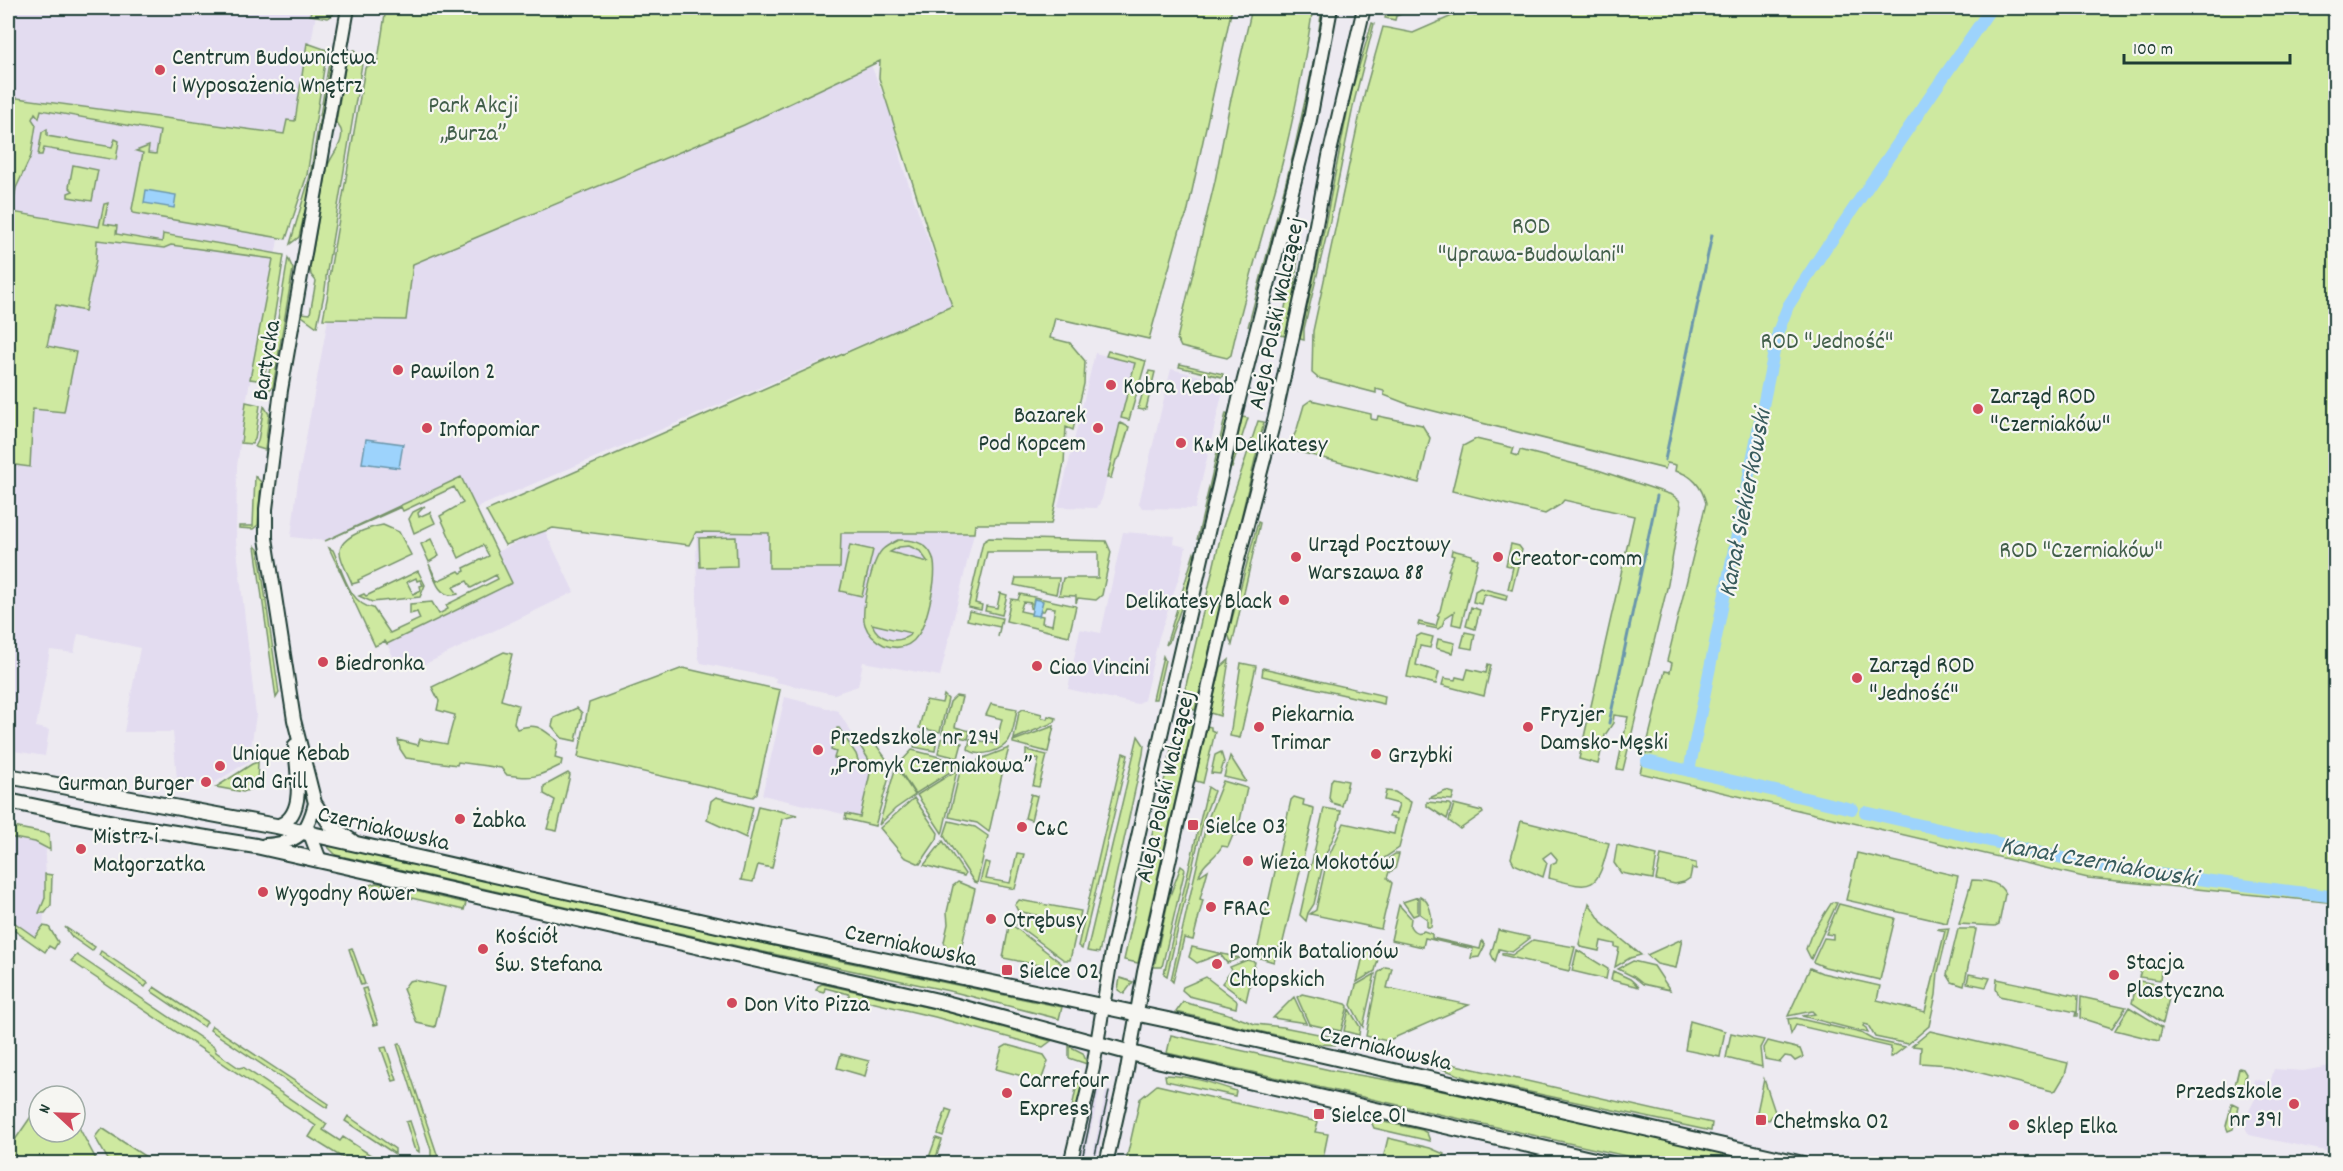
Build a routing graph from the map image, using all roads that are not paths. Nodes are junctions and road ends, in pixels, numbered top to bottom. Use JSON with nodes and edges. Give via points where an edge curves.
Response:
{"nodes":[{"id":1,"x":348,"y":8,"type":"edge"},
{"id":2,"x":1331,"y":8,"type":"edge"},
{"id":3,"x":1364,"y":8,"type":"edge"},
{"id":4,"x":294,"y":720,"type":"junction"},
{"id":5,"x":8,"y":776,"type":"edge"},
{"id":6,"x":297,"y":800,"type":"junction"},
{"id":7,"x":8,"y":801,"type":"edge"},
{"id":8,"x":315,"y":803,"type":"junction"},
{"id":9,"x":276,"y":826,"type":"junction"},
{"id":10,"x":306,"y":830,"type":"junction"},
{"id":11,"x":360,"y":844,"type":"junction"},
{"id":12,"x":256,"y":846,"type":"junction"},
{"id":13,"x":320,"y":861,"type":"junction"},
{"id":14,"x":1102,"y":1006,"type":"junction"},
{"id":15,"x":1135,"y":1013,"type":"junction"},
{"id":16,"x":1097,"y":1044,"type":"junction"},
{"id":17,"x":1130,"y":1053,"type":"junction"},
{"id":18,"x":1070,"y":1164,"type":"edge"},
{"id":19,"x":1106,"y":1164,"type":"edge"},
{"id":20,"x":1612,"y":1164,"type":"edge"},
{"id":21,"x":1803,"y":1164,"type":"edge"}],
"edges":[{"from":1,"to":4,"type":"main road","name":"Bartycka","via":[[283,380],[266,509],[266,538]]},
{"from":2,"to":14,"type":"main road","name":"Aleja Polski Walczącej","via":[[1309,125],[1217,492]]},
{"from":3,"to":15,"type":"main road","name":"Aleja Polski Walczącej","via":[[1331,145],[1275,417],[1234,575]]},
{"from":4,"to":6,"type":"main road","name":"Bartycka"},
{"from":4,"to":8,"type":"main road","name":"Bartycka"},
{"from":5,"to":9,"type":"main road","name":"Czerniakowska"},
{"from":6,"to":9,"type":"main road","via":[[291,817]]},
{"from":6,"to":10,"type":"main road","name":"Bartycka"},
{"from":7,"to":12,"type":"main road","name":"Czerniakowska"},
{"from":8,"to":10,"type":"main road"},
{"from":8,"to":11,"type":"main road","name":"Bartycka","via":[[330,825]]},
{"from":9,"to":10,"type":"main road","name":"Czerniakowska"},
{"from":10,"to":11,"type":"main road","name":"Czerniakowska"},
{"from":10,"to":12,"type":"main road","via":[[289,842]]},
{"from":10,"to":13,"type":"main road","name":"Bartycka"},
{"from":11,"to":14,"type":"main road","name":"Czerniakowska","via":[[735,929]]},
{"from":12,"to":13,"type":"main road","name":"Czerniakowska"},
{"from":13,"to":16,"type":"main road","name":"Czerniakowska","via":[[938,1001]]},
{"from":14,"to":15,"type":"main road","name":"Czerniakowska"},
{"from":14,"to":16,"type":"main road","name":"Aleja Polski Walczącej"},
{"from":15,"to":17,"type":"main road","name":"Aleja Polski Walczącej"},
{"from":15,"to":21,"type":"main road","name":"Czerniakowska"},
{"from":16,"to":17,"type":"main road","name":"Czerniakowska"},
{"from":16,"to":18,"type":"main road","name":"Aleja Polski Walczącej"},
{"from":17,"to":19,"type":"main road","name":"Aleja Polski Walczącej"},
{"from":17,"to":20,"type":"main road","name":"Czerniakowska"}]}
